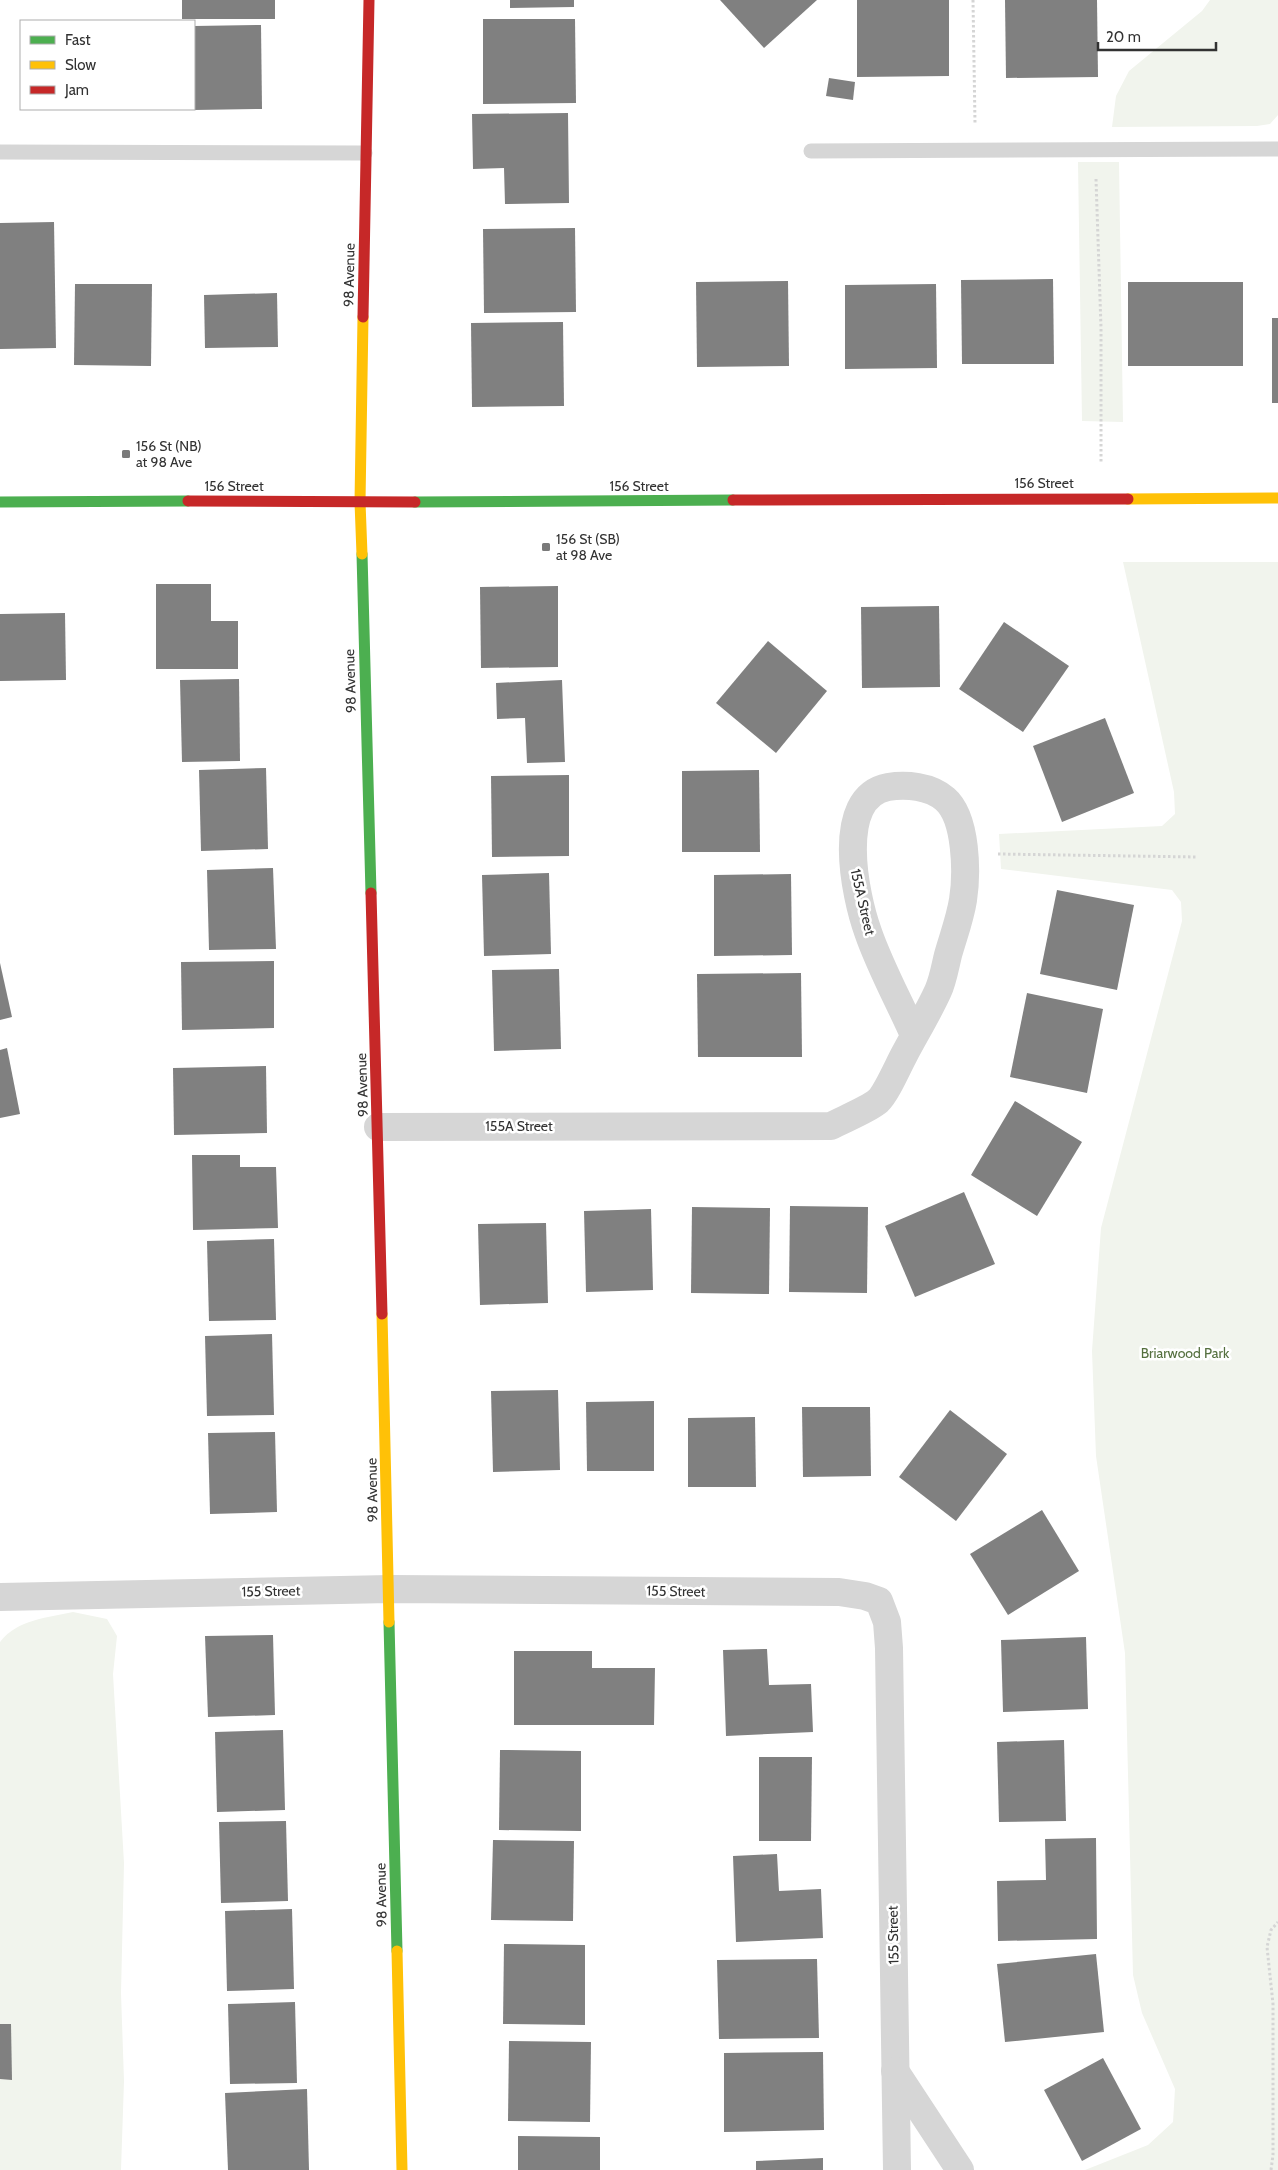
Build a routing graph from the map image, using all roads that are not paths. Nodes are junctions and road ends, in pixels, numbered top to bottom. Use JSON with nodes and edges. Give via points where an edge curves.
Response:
{"nodes":[{"id":1,"x":369,"y":0,"type":"edge"},
{"id":2,"x":1278,"y":149,"type":"edge"},
{"id":3,"x":811,"y":150,"type":"dead end"},
{"id":4,"x":0,"y":152,"type":"edge"},
{"id":5,"x":365,"y":153,"type":"junction"},
{"id":6,"x":1278,"y":498,"type":"edge"},
{"id":7,"x":0,"y":502,"type":"edge"},
{"id":8,"x":360,"y":502,"type":"junction"},
{"id":9,"x":914,"y":1035,"type":"junction"},
{"id":10,"x":378,"y":1127,"type":"junction"},
{"id":11,"x":390,"y":1589,"type":"junction"},
{"id":12,"x":0,"y":1597,"type":"edge"},
{"id":13,"x":895,"y":2071,"type":"junction"},
{"id":14,"x":402,"y":2170,"type":"edge"},
{"id":15,"x":897,"y":2170,"type":"edge"},
{"id":16,"x":960,"y":2170,"type":"edge"}],
"edges":[{"from":1,"to":5,"type":"street","name":"98 Avenue"},
{"from":2,"to":3,"type":"lane"},
{"from":4,"to":5,"type":"lane"},
{"from":5,"to":8,"type":"street","name":"98 Avenue"},
{"from":6,"to":8,"type":"street","name":"156 Street"},
{"from":7,"to":8,"type":"street","name":"156 Street"},
{"from":8,"to":10,"type":"street","name":"98 Avenue"},
{"from":9,"to":9,"type":"street","name":"155A Street","via":[[868,931],[854,873],[854,822],[870,795],[888,787],[914,786],[931,790],[946,800],[956,816],[965,854],[963,900],[938,990]]},
{"from":9,"to":10,"type":"street","name":"155A Street","via":[[878,1101],[831,1126]]},
{"from":10,"to":11,"type":"street","name":"98 Avenue"},
{"from":11,"to":12,"type":"street","name":"155 Street"},
{"from":11,"to":13,"type":"street","name":"155 Street","via":[[839,1592],[879,1601],[887,1622],[889,1648]]},
{"from":11,"to":14,"type":"street","name":"98 Avenue"},
{"from":13,"to":15,"type":"street","name":"155 Street"},
{"from":13,"to":16,"type":"street"}]}
